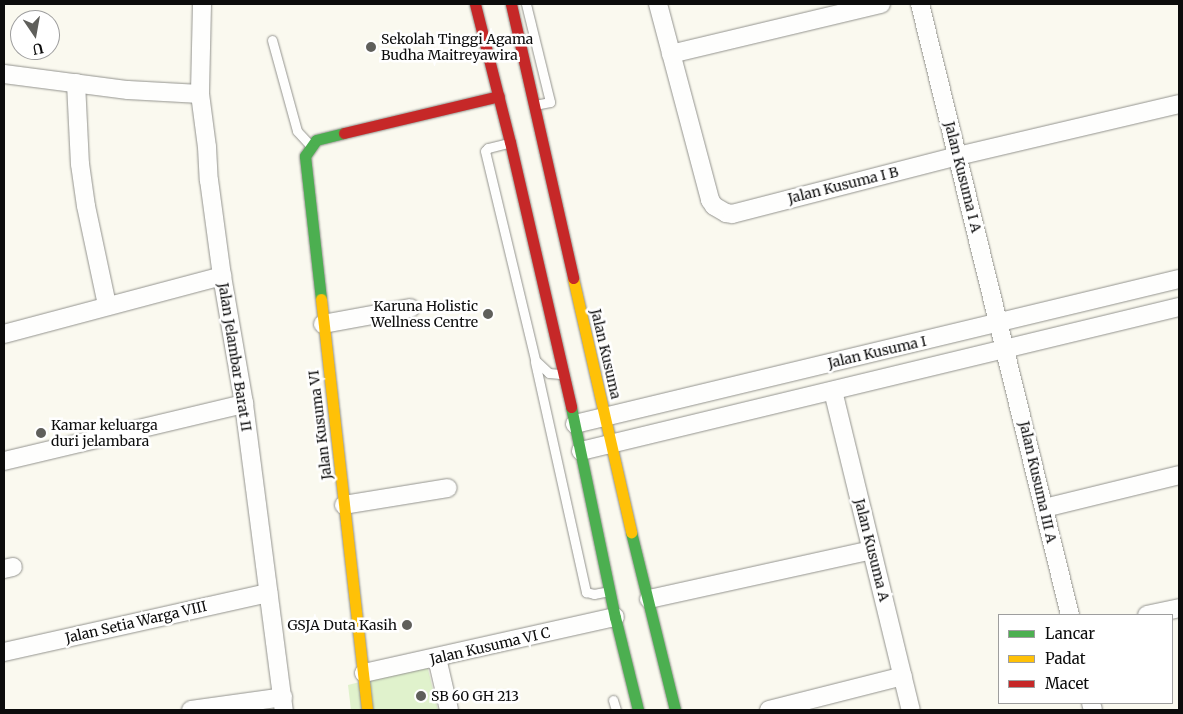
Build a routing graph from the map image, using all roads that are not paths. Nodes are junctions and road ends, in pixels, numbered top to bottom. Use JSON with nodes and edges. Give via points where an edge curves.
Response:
{"nodes":[{"id":1,"x":202,"y":4,"type":"edge"},
{"id":2,"x":475,"y":4,"type":"edge"},
{"id":3,"x":511,"y":4,"type":"edge"},
{"id":4,"x":526,"y":4,"type":"edge"},
{"id":5,"x":658,"y":4,"type":"edge"},
{"id":6,"x":881,"y":4,"type":"edge"},
{"id":7,"x":920,"y":4,"type":"edge"},
{"id":8,"x":272,"y":40,"type":"dead end"},
{"id":9,"x":671,"y":54,"type":"junction"},
{"id":10,"x":4,"y":74,"type":"edge"},
{"id":11,"x":76,"y":83,"type":"junction"},
{"id":12,"x":200,"y":94,"type":"junction"},
{"id":13,"x":499,"y":96,"type":"junction"},
{"id":14,"x":1179,"y":104,"type":"edge"},
{"id":15,"x":534,"y":105,"type":"junction"},
{"id":16,"x":510,"y":142,"type":"junction"},
{"id":17,"x":313,"y":143,"type":"junction"},
{"id":18,"x":958,"y":156,"type":"junction"},
{"id":19,"x":222,"y":276,"type":"junction"},
{"id":20,"x":1179,"y":279,"type":"edge"},
{"id":21,"x":107,"y":305,"type":"junction"},
{"id":22,"x":1179,"y":307,"type":"edge"},
{"id":23,"x":411,"y":308,"type":"dead end"},
{"id":24,"x":999,"y":323,"type":"junction"},
{"id":25,"x":323,"y":324,"type":"junction"},
{"id":26,"x":4,"y":334,"type":"edge"},
{"id":27,"x":1006,"y":349,"type":"junction"},
{"id":28,"x":534,"y":360,"type":"junction"},
{"id":29,"x":563,"y":374,"type":"junction"},
{"id":30,"x":833,"y":390,"type":"junction"},
{"id":31,"x":244,"y":404,"type":"junction"},
{"id":32,"x":605,"y":416,"type":"junction"},
{"id":33,"x":575,"y":424,"type":"junction"},
{"id":34,"x":610,"y":444,"type":"junction"},
{"id":35,"x":581,"y":451,"type":"junction"},
{"id":36,"x":4,"y":461,"type":"edge"},
{"id":37,"x":1179,"y":475,"type":"edge"},
{"id":38,"x":448,"y":488,"type":"dead end"},
{"id":39,"x":344,"y":505,"type":"junction"},
{"id":40,"x":1044,"y":508,"type":"junction"},
{"id":41,"x":872,"y":550,"type":"junction"},
{"id":42,"x":609,"y":591,"type":"junction"},
{"id":43,"x":269,"y":593,"type":"junction"},
{"id":44,"x":649,"y":599,"type":"junction"},
{"id":45,"x":1179,"y":608,"type":"edge"},
{"id":46,"x":1070,"y":614,"type":"edge"},
{"id":47,"x":1152,"y":614,"type":"edge"},
{"id":48,"x":615,"y":617,"type":"junction"},
{"id":49,"x":4,"y":652,"type":"edge"},
{"id":50,"x":437,"y":658,"type":"junction"},
{"id":51,"x":364,"y":673,"type":"junction"},
{"id":52,"x":903,"y":676,"type":"junction"},
{"id":53,"x":613,"y":700,"type":"dead end"},
{"id":54,"x":284,"y":704,"type":"edge"},
{"id":55,"x":191,"y":710,"type":"edge"},
{"id":56,"x":367,"y":710,"type":"edge"},
{"id":57,"x":449,"y":710,"type":"edge"},
{"id":58,"x":616,"y":710,"type":"edge"},
{"id":59,"x":638,"y":710,"type":"edge"},
{"id":60,"x":675,"y":710,"type":"edge"},
{"id":61,"x":769,"y":710,"type":"edge"},
{"id":62,"x":911,"y":710,"type":"edge"}],
"edges":[{"from":1,"to":12,"type":"street","name":"Jalan Jelambar Barat II"},
{"from":2,"to":13,"type":"street"},
{"from":3,"to":15,"type":"street","name":"Jalan Kusuma"},
{"from":4,"to":15,"type":"lane","via":[[550,102]]},
{"from":5,"to":9,"type":"street","name":"Jalan Kusuma I B"},
{"from":6,"to":9,"type":"street"},
{"from":7,"to":18,"type":"street","name":"Jalan Kusuma I A"},
{"from":8,"to":17,"type":"lane","via":[[297,131]]},
{"from":9,"to":18,"type":"street","name":"Jalan Kusuma I B","via":[[710,200],[726,213]]},
{"from":10,"to":11,"type":"street"},
{"from":11,"to":12,"type":"street"},
{"from":11,"to":21,"type":"street","via":[[80,164]]},
{"from":12,"to":19,"type":"street","name":"Jalan Jelambar Barat II"},
{"from":13,"to":16,"type":"street"},
{"from":13,"to":17,"type":"street"},
{"from":14,"to":18,"type":"street","name":"Jalan Kusuma I B"},
{"from":15,"to":32,"type":"street","name":"Jalan Kusuma"},
{"from":16,"to":28,"type":"lane","via":[[488,148],[485,152]]},
{"from":16,"to":29,"type":"street"},
{"from":17,"to":25,"type":"street","name":"Jalan Kusuma VI","via":[[304,165]]},
{"from":18,"to":24,"type":"street","name":"Jalan Kusuma I A"},
{"from":19,"to":21,"type":"street"},
{"from":19,"to":31,"type":"street","name":"Jalan Jelambar Barat II"},
{"from":20,"to":24,"type":"street","name":"Jalan Kusuma I"},
{"from":21,"to":26,"type":"street"},
{"from":22,"to":27,"type":"street","name":"Jalan Kusuma I"},
{"from":23,"to":25,"type":"street"},
{"from":24,"to":27,"type":"street","name":"Jalan Kusuma I A"},
{"from":24,"to":32,"type":"street","name":"Jalan Kusuma I"},
{"from":25,"to":39,"type":"street","name":"Jalan Kusuma VI"},
{"from":27,"to":30,"type":"street","name":"Jalan Kusuma I"},
{"from":27,"to":40,"type":"street","name":"Jalan Kusuma III A"},
{"from":28,"to":29,"type":"lane","via":[[549,373]]},
{"from":28,"to":42,"type":"lane","via":[[586,592]]},
{"from":29,"to":33,"type":"street"},
{"from":30,"to":34,"type":"street","name":"Jalan Kusuma I"},
{"from":30,"to":41,"type":"street","name":"Jalan Kusuma A"},
{"from":31,"to":36,"type":"street"},
{"from":31,"to":43,"type":"street","name":"Jalan Jelambar Barat II"},
{"from":32,"to":33,"type":"street","name":"Jalan Kusuma I"},
{"from":32,"to":34,"type":"street","name":"Jalan Kusuma"},
{"from":33,"to":35,"type":"street"},
{"from":34,"to":35,"type":"street","name":"Jalan Kusuma I"},
{"from":34,"to":44,"type":"street","name":"Jalan Kusuma"},
{"from":35,"to":42,"type":"street"},
{"from":37,"to":40,"type":"street"},
{"from":38,"to":39,"type":"street"},
{"from":39,"to":51,"type":"street","name":"Jalan Kusuma VI"},
{"from":40,"to":46,"type":"street","name":"Jalan Kusuma III A"},
{"from":41,"to":44,"type":"street"},
{"from":41,"to":52,"type":"street","name":"Jalan Kusuma A"},
{"from":42,"to":48,"type":"street"},
{"from":43,"to":49,"type":"street","name":"Jalan Setia Warga VIII"},
{"from":43,"to":54,"type":"street","name":"Jalan Jelambar Barat II"},
{"from":44,"to":60,"type":"street","name":"Jalan Kusuma"},
{"from":45,"to":47,"type":"street"},
{"from":48,"to":50,"type":"street","name":"Jalan Kusuma VI C"},
{"from":48,"to":59,"type":"street"},
{"from":50,"to":51,"type":"street","name":"Jalan Kusuma VI C"},
{"from":50,"to":57,"type":"street"},
{"from":51,"to":56,"type":"street","name":"Jalan Kusuma VI"},
{"from":52,"to":61,"type":"street"},
{"from":52,"to":62,"type":"street","name":"Jalan Kusuma A"},
{"from":53,"to":58,"type":"lane"},
{"from":54,"to":55,"type":"street"}]}
